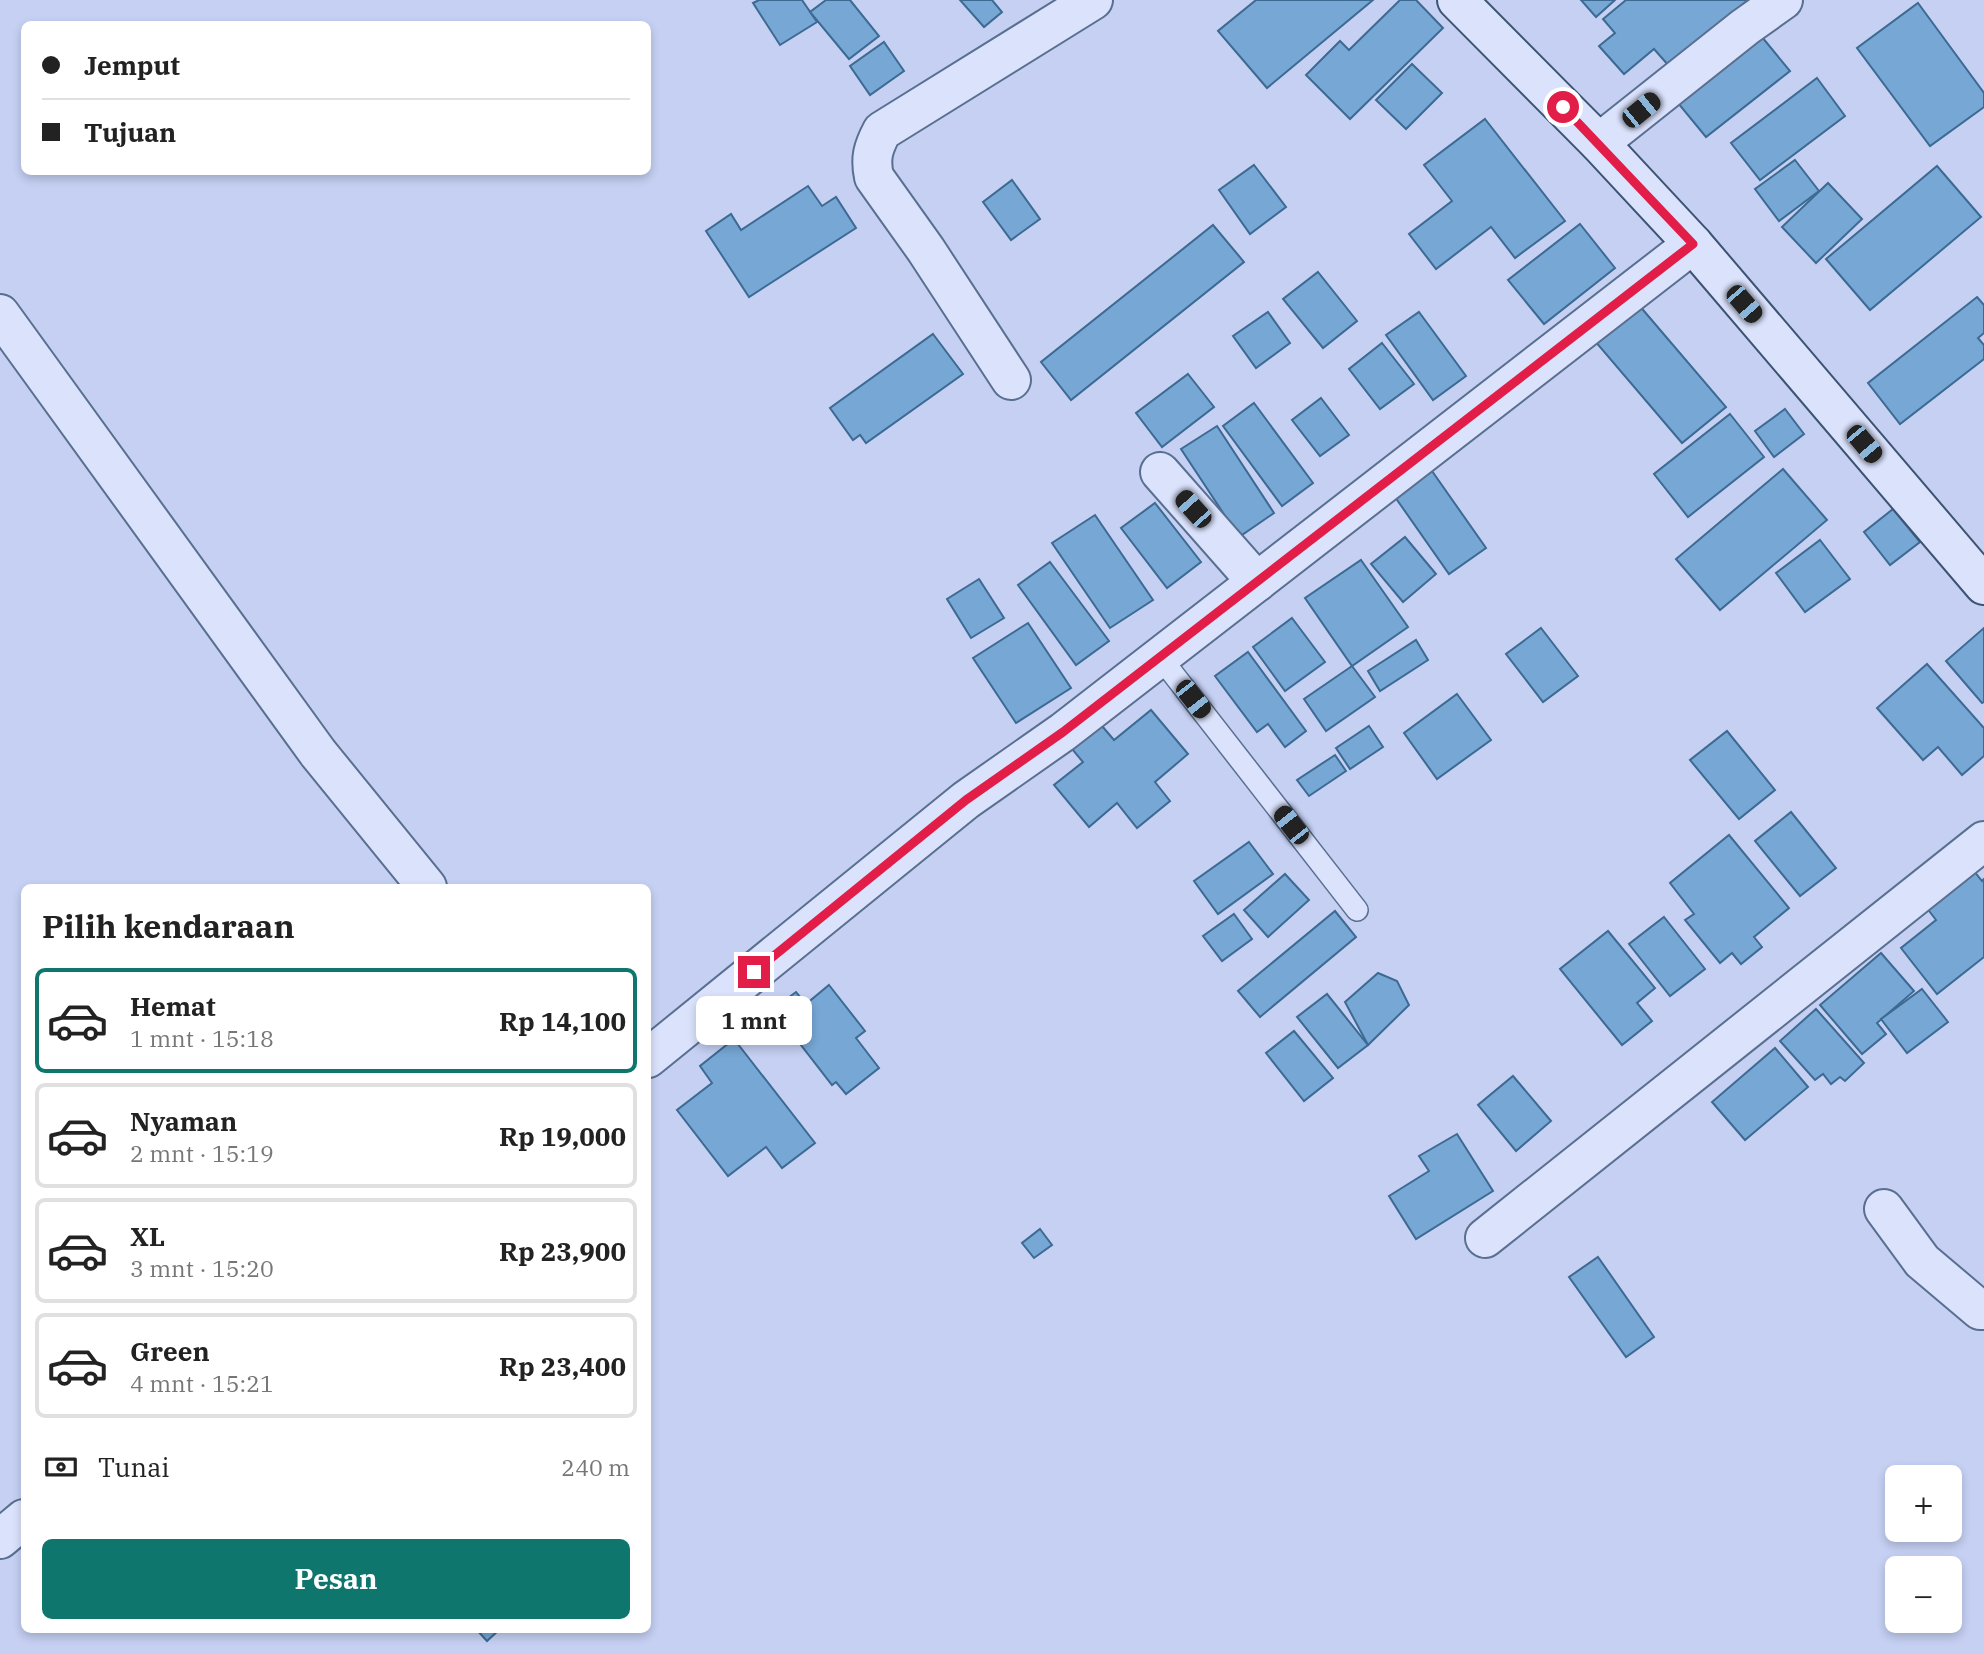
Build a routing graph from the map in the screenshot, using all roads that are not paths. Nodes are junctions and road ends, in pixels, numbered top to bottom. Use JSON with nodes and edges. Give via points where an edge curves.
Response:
{"nodes":[{"id":1,"x":1093,"y":0,"type":"edge"},
{"id":2,"x":1457,"y":0,"type":"edge"},
{"id":3,"x":1783,"y":0,"type":"edge"},
{"id":4,"x":1599,"y":143,"type":"junction"},
{"id":5,"x":1693,"y":244,"type":"junction"},
{"id":6,"x":0,"y":314,"type":"edge"},
{"id":7,"x":1011,"y":380,"type":"dead end"},
{"id":8,"x":1160,"y":472,"type":"dead end"},
{"id":9,"x":1257,"y":582,"type":"junction"},
{"id":10,"x":1984,"y":585,"type":"edge"},
{"id":11,"x":1160,"y":657,"type":"junction"},
{"id":12,"x":1984,"y":841,"type":"edge"},
{"id":13,"x":425,"y":884,"type":"edge"},
{"id":14,"x":1357,"y":910,"type":"dead end"},
{"id":15,"x":651,"y":1056,"type":"edge"},
{"id":16,"x":1884,"y":1209,"type":"dead end"},
{"id":17,"x":1485,"y":1238,"type":"dead end"},
{"id":18,"x":1984,"y":1310,"type":"edge"},
{"id":19,"x":21,"y":1522,"type":"edge"},
{"id":20,"x":0,"y":1539,"type":"edge"}],
"edges":[{"from":1,"to":7,"type":"street","via":[[882,131],[872,150],[874,177]]},
{"from":2,"to":4,"type":"street"},
{"from":3,"to":4,"type":"street"},
{"from":4,"to":5,"type":"street"},
{"from":5,"to":9,"type":"street"},
{"from":5,"to":10,"type":"street"},
{"from":6,"to":13,"type":"street","via":[[318,753]]},
{"from":8,"to":9,"type":"street"},
{"from":9,"to":11,"type":"street"},
{"from":11,"to":14,"type":"lane"},
{"from":11,"to":15,"type":"street","via":[[966,800]]},
{"from":12,"to":17,"type":"street"},
{"from":16,"to":18,"type":"street","via":[[1922,1261]]},
{"from":19,"to":20,"type":"street"}]}
